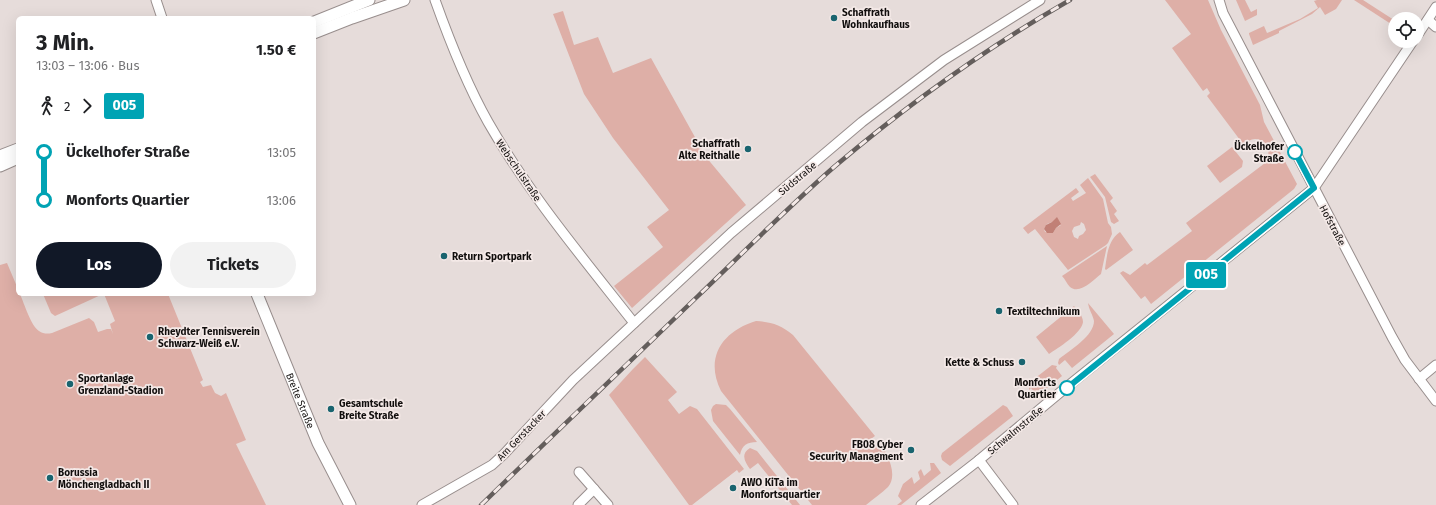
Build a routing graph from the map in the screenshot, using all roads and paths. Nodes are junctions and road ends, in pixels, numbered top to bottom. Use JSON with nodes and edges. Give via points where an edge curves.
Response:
{"nodes":[{"id":1,"x":156,"y":0,"type":"edge"},
{"id":2,"x":368,"y":0,"type":"edge"},
{"id":3,"x":404,"y":0,"type":"edge"},
{"id":4,"x":435,"y":0,"type":"edge"},
{"id":5,"x":1040,"y":0,"type":"edge"},
{"id":6,"x":1219,"y":0,"type":"edge"},
{"id":7,"x":1436,"y":7,"type":"edge"},
{"id":8,"x":348,"y":14,"type":"junction"},
{"id":9,"x":161,"y":16,"type":"edge"},
{"id":10,"x":1428,"y":20,"type":"junction"},
{"id":11,"x":316,"y":22,"type":"edge"},
{"id":12,"x":1424,"y":26,"type":"edge"},
{"id":13,"x":1436,"y":27,"type":"edge"},
{"id":14,"x":316,"y":32,"type":"edge"},
{"id":15,"x":1408,"y":48,"type":"edge"},
{"id":16,"x":16,"y":150,"type":"edge"},
{"id":17,"x":0,"y":156,"type":"edge"},
{"id":18,"x":16,"y":159,"type":"edge"},
{"id":19,"x":0,"y":166,"type":"edge"},
{"id":20,"x":1314,"y":188,"type":"junction"},
{"id":21,"x":258,"y":296,"type":"edge"},
{"id":22,"x":634,"y":323,"type":"junction"},
{"id":23,"x":1436,"y":365,"type":"edge"},
{"id":24,"x":1419,"y":379,"type":"junction"},
{"id":25,"x":573,"y":380,"type":"joint"},
{"id":26,"x":1436,"y":401,"type":"edge"},
{"id":27,"x":979,"y":460,"type":"junction"},
{"id":28,"x":579,"y":472,"type":"dead end"},
{"id":29,"x":594,"y":489,"type":"junction"},
{"id":30,"x":350,"y":505,"type":"edge"},
{"id":31,"x":422,"y":505,"type":"edge"},
{"id":32,"x":578,"y":505,"type":"edge"},
{"id":33,"x":608,"y":505,"type":"edge"},
{"id":34,"x":921,"y":505,"type":"edge"},
{"id":35,"x":1013,"y":505,"type":"edge"}],
"edges":[{"from":1,"to":9,"type":"street"},
{"from":2,"to":8,"type":"main road"},
{"from":3,"to":8,"type":"main road"},
{"from":4,"to":22,"type":"street","name":"Webschulstraße","via":[[465,79],[488,122],[525,182]]},
{"from":5,"to":22,"type":"street","name":"Südstraße","via":[[944,60],[862,122],[731,233]]},
{"from":6,"to":20,"type":"street","name":"Hofstraße","via":[[1223,13]]},
{"from":7,"to":10,"type":"street"},
{"from":8,"to":11,"type":"main road"},
{"from":8,"to":14,"type":"main road"},
{"from":10,"to":12,"type":"street"},
{"from":10,"to":13,"type":"street"},
{"from":15,"to":20,"type":"street"},
{"from":16,"to":17,"type":"main road"},
{"from":18,"to":19,"type":"main road"},
{"from":20,"to":24,"type":"street","name":"Hofstraße","via":[[1395,343]]},
{"from":20,"to":27,"type":"street","name":"Schwalmstraße"},
{"from":21,"to":30,"type":"main road","name":"Breite Straße","via":[[318,443]]},
{"from":22,"to":25,"type":"street","name":"Südstraße"},
{"from":23,"to":24,"type":"street"},
{"from":24,"to":26,"type":"street","name":"Hofstraße"},
{"from":25,"to":31,"type":"street","name":"Am Gerstacker","via":[[492,465]]},
{"from":27,"to":34,"type":"street","name":"Schwalmstraße"},
{"from":27,"to":35,"type":"street"},
{"from":28,"to":29,"type":"street"},
{"from":29,"to":32,"type":"street"},
{"from":29,"to":33,"type":"street"}]}
